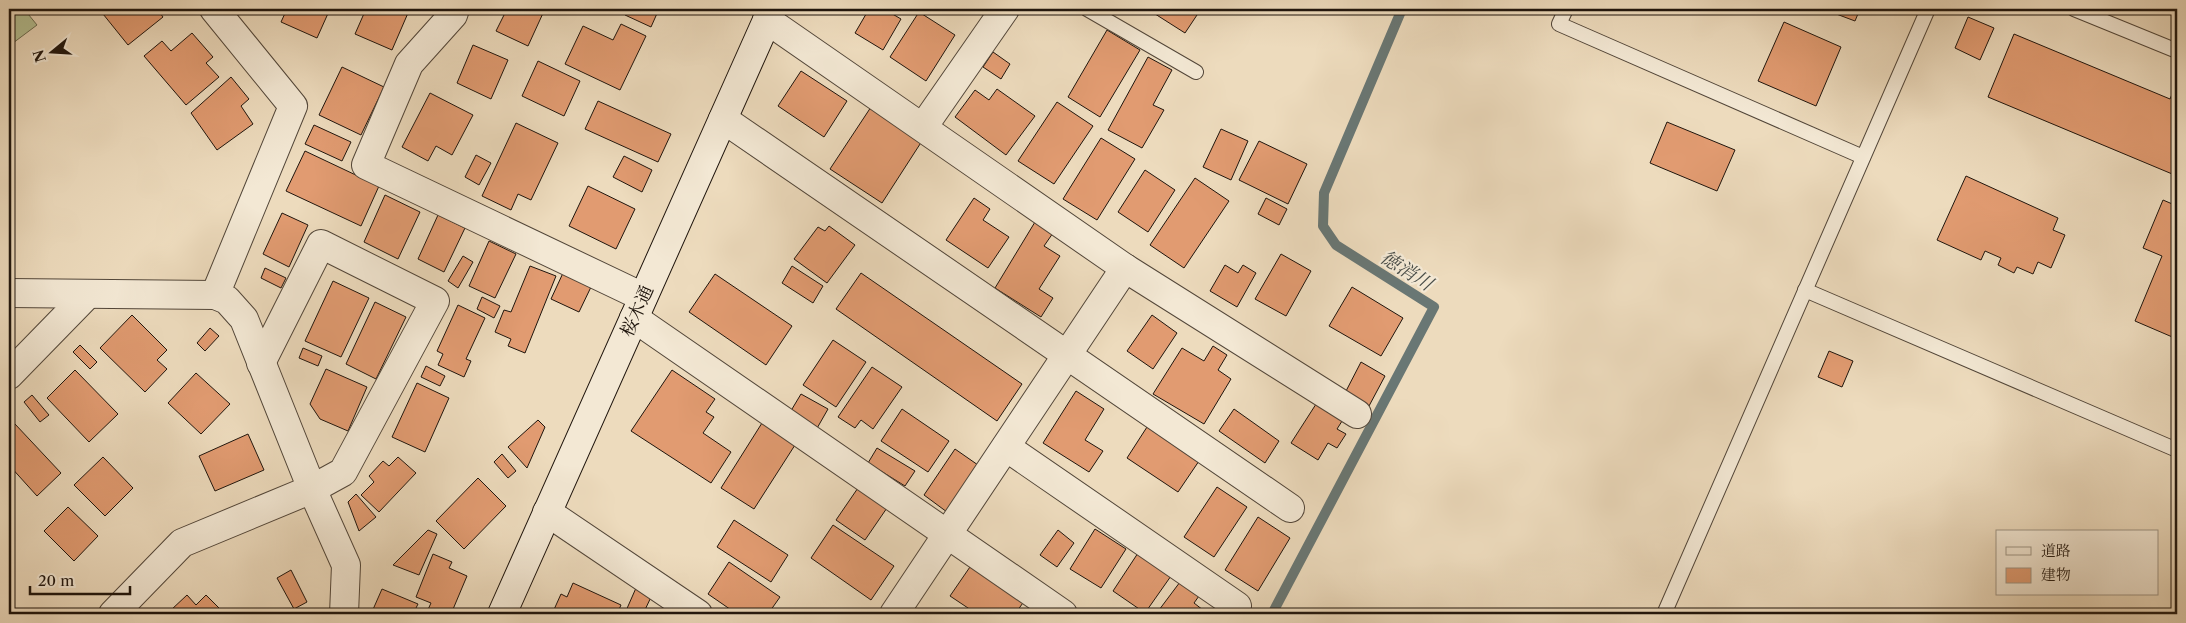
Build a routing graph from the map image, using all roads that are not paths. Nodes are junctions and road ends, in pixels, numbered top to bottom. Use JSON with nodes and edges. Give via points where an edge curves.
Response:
{"nodes":[{"id":1,"x":214,"y":9,"type":"edge"},
{"id":2,"x":455,"y":9,"type":"edge"},
{"id":3,"x":1005,"y":9,"type":"edge"},
{"id":4,"x":1087,"y":9,"type":"edge"},
{"id":5,"x":1566,"y":9,"type":"edge"},
{"id":6,"x":1928,"y":9,"type":"edge"},
{"id":7,"x":2074,"y":9,"type":"edge"},
{"id":8,"x":769,"y":14,"type":"edge"},
{"id":9,"x":2177,"y":51,"type":"edge"},
{"id":10,"x":1196,"y":72,"type":"dead end"},
{"id":11,"x":723,"y":119,"type":"junction"},
{"id":12,"x":923,"y":127,"type":"junction"},
{"id":13,"x":1863,"y":156,"type":"junction"},
{"id":14,"x":1126,"y":268,"type":"junction"},
{"id":15,"x":1805,"y":290,"type":"junction"},
{"id":16,"x":9,"y":292,"type":"edge"},
{"id":17,"x":88,"y":294,"type":"junction"},
{"id":18,"x":215,"y":295,"type":"junction"},
{"id":19,"x":638,"y":307,"type":"junction"},
{"id":20,"x":1068,"y":354,"type":"junction"},
{"id":21,"x":261,"y":363,"type":"junction"},
{"id":22,"x":9,"y":375,"type":"edge"},
{"id":23,"x":1357,"y":414,"type":"dead end"},
{"id":24,"x":1006,"y":447,"type":"junction"},
{"id":25,"x":2177,"y":450,"type":"edge"},
{"id":26,"x":312,"y":489,"type":"junction"},
{"id":27,"x":1290,"y":508,"type":"dead end"},
{"id":28,"x":546,"y":512,"type":"junction"},
{"id":29,"x":947,"y":534,"type":"junction"},
{"id":30,"x":1238,"y":606,"type":"dead end"},
{"id":31,"x":113,"y":614,"type":"edge"},
{"id":32,"x":344,"y":614,"type":"edge"},
{"id":33,"x":502,"y":614,"type":"edge"},
{"id":34,"x":698,"y":614,"type":"edge"},
{"id":35,"x":894,"y":614,"type":"edge"},
{"id":36,"x":1063,"y":614,"type":"edge"},
{"id":37,"x":1664,"y":614,"type":"edge"}],
"edges":[{"from":1,"to":18,"type":"street","via":[[293,106]]},
{"from":2,"to":19,"type":"street","via":[[409,64],[366,165]]},
{"from":3,"to":12,"type":"street"},
{"from":4,"to":10,"type":"lane"},
{"from":5,"to":13,"type":"lane","via":[[1559,24]]},
{"from":6,"to":13,"type":"lane"},
{"from":7,"to":9,"type":"lane"},
{"from":8,"to":11,"type":"street","name":"桜木通"},
{"from":8,"to":12,"type":"street"},
{"from":11,"to":19,"type":"street","name":"桜木通"},
{"from":11,"to":20,"type":"street"},
{"from":12,"to":14,"type":"street"},
{"from":13,"to":15,"type":"lane"},
{"from":14,"to":20,"type":"street"},
{"from":14,"to":23,"type":"street"},
{"from":15,"to":25,"type":"lane"},
{"from":15,"to":37,"type":"lane"},
{"from":16,"to":17,"type":"street"},
{"from":17,"to":18,"type":"street"},
{"from":17,"to":22,"type":"street"},
{"from":18,"to":21,"type":"street","via":[[227,300],[244,319]]},
{"from":19,"to":28,"type":"street","name":"桜木通"},
{"from":19,"to":29,"type":"street"},
{"from":20,"to":24,"type":"street"},
{"from":20,"to":27,"type":"street"},
{"from":21,"to":26,"type":"street"},
{"from":21,"to":26,"type":"street","via":[[321,244],[435,301],[343,472]]},
{"from":24,"to":29,"type":"street"},
{"from":24,"to":30,"type":"street"},
{"from":26,"to":31,"type":"street","via":[[182,543]]},
{"from":26,"to":32,"type":"street","via":[[346,564]]},
{"from":28,"to":33,"type":"street","name":"桜木通"},
{"from":28,"to":34,"type":"street"},
{"from":29,"to":35,"type":"street"},
{"from":29,"to":36,"type":"street"}]}
